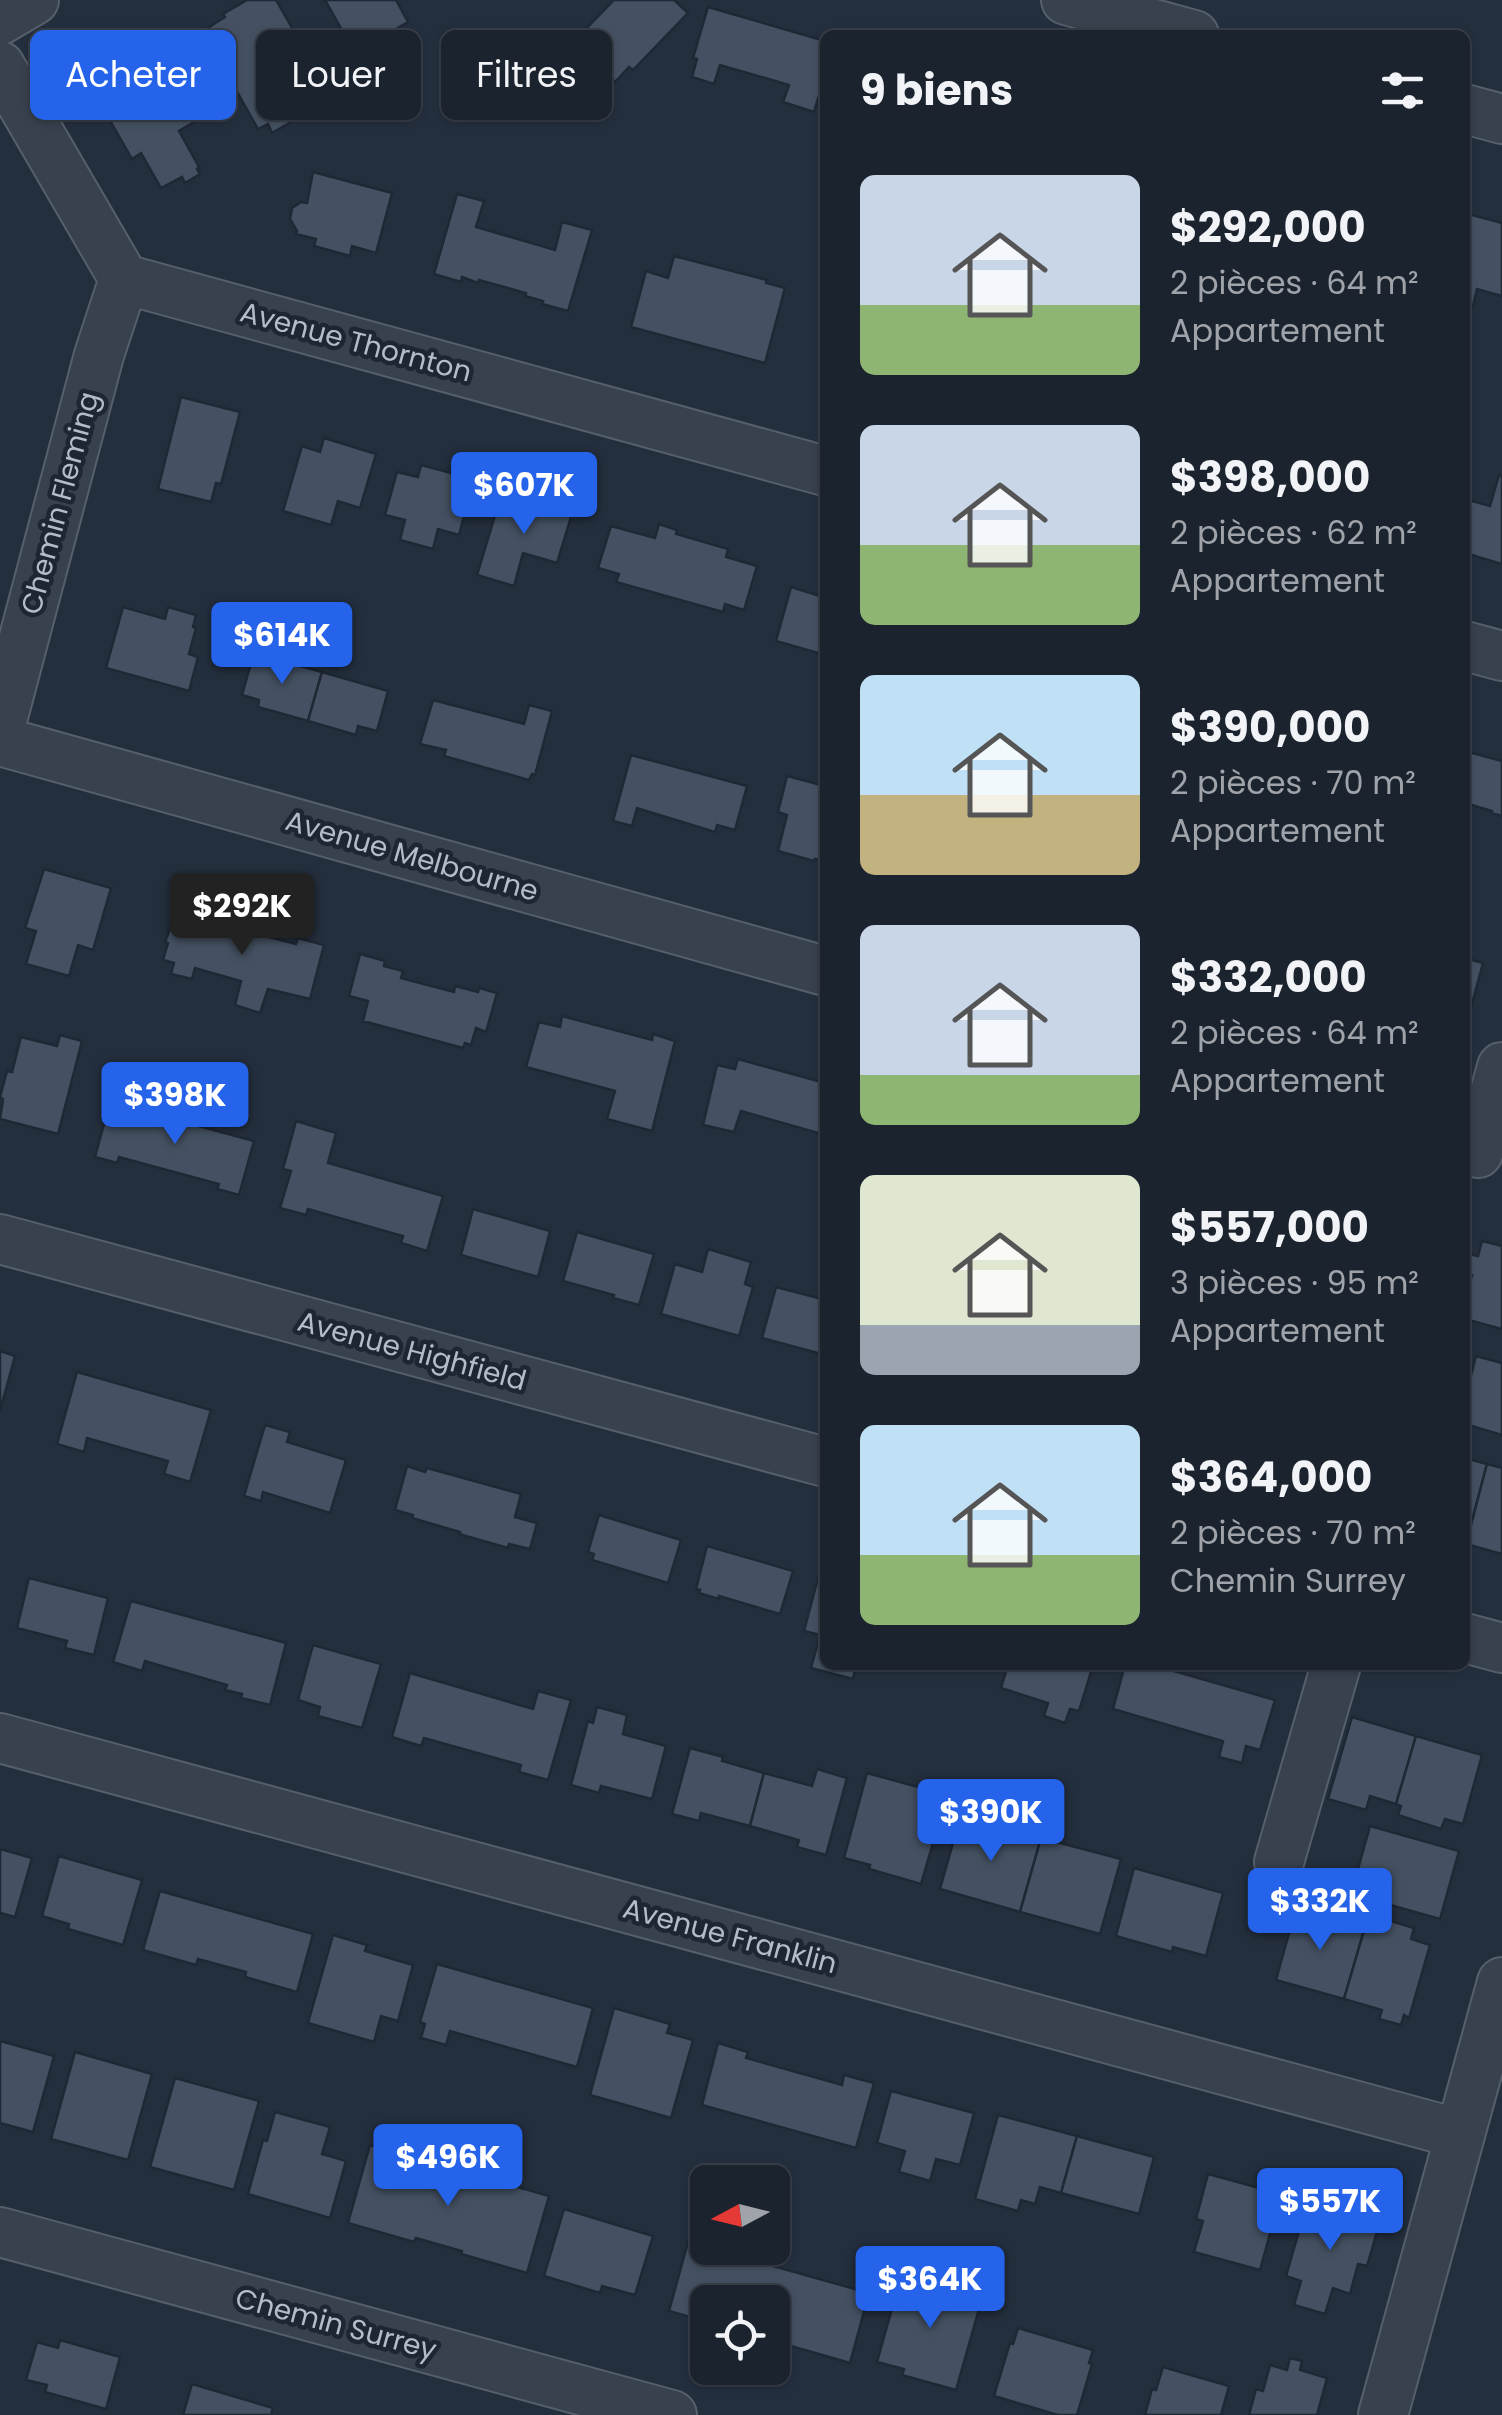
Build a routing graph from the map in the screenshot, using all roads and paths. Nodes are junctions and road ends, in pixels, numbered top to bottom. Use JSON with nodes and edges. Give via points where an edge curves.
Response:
{"nodes":[{"id":1,"x":34,"y":0,"type":"edge"},
{"id":2,"x":1066,"y":0,"type":"edge"},
{"id":3,"x":0,"y":20,"type":"edge"},
{"id":4,"x":1176,"y":30,"type":"edge"},
{"id":5,"x":0,"y":66,"type":"edge"},
{"id":6,"x":1470,"y":110,"type":"edge"},
{"id":7,"x":1502,"y":119,"type":"edge"},
{"id":8,"x":124,"y":279,"type":"junction"},
{"id":9,"x":820,"y":470,"type":"edge"},
{"id":10,"x":1470,"y":647,"type":"edge"},
{"id":11,"x":1502,"y":656,"type":"edge"},
{"id":12,"x":0,"y":728,"type":"edge"},
{"id":13,"x":0,"y":741,"type":"edge"},
{"id":14,"x":820,"y":970,"type":"edge"},
{"id":15,"x":1502,"y":1067,"type":"edge"},
{"id":16,"x":1482,"y":1154,"type":"edge"},
{"id":17,"x":0,"y":1239,"type":"edge"},
{"id":18,"x":820,"y":1461,"type":"edge"},
{"id":19,"x":1470,"y":1639,"type":"edge"},
{"id":20,"x":1502,"y":1648,"type":"edge"},
{"id":21,"x":1335,"y":1670,"type":"edge"},
{"id":22,"x":0,"y":1738,"type":"edge"},
{"id":23,"x":1279,"y":1862,"type":"dead end"},
{"id":24,"x":1502,"y":1982,"type":"edge"},
{"id":25,"x":1460,"y":2134,"type":"junction"},
{"id":26,"x":0,"y":2232,"type":"edge"},
{"id":27,"x":672,"y":2415,"type":"edge"},
{"id":28,"x":1384,"y":2415,"type":"edge"}],
"edges":[{"from":1,"to":3,"type":"street"},
{"from":2,"to":4,"type":"street"},
{"from":5,"to":8,"type":"street"},
{"from":6,"to":7,"type":"street"},
{"from":8,"to":9,"type":"street","name":"Avenue Thornton"},
{"from":8,"to":12,"type":"street","name":"Chemin Fleming"},
{"from":10,"to":11,"type":"street"},
{"from":13,"to":14,"type":"street","name":"Avenue Melbourne"},
{"from":15,"to":16,"type":"street"},
{"from":17,"to":18,"type":"street","name":"Avenue Highfield"},
{"from":19,"to":20,"type":"street"},
{"from":21,"to":23,"type":"street"},
{"from":22,"to":25,"type":"street","name":"Avenue Franklin"},
{"from":24,"to":25,"type":"street"},
{"from":25,"to":28,"type":"street"},
{"from":26,"to":27,"type":"street","name":"Chemin Surrey"}]}
